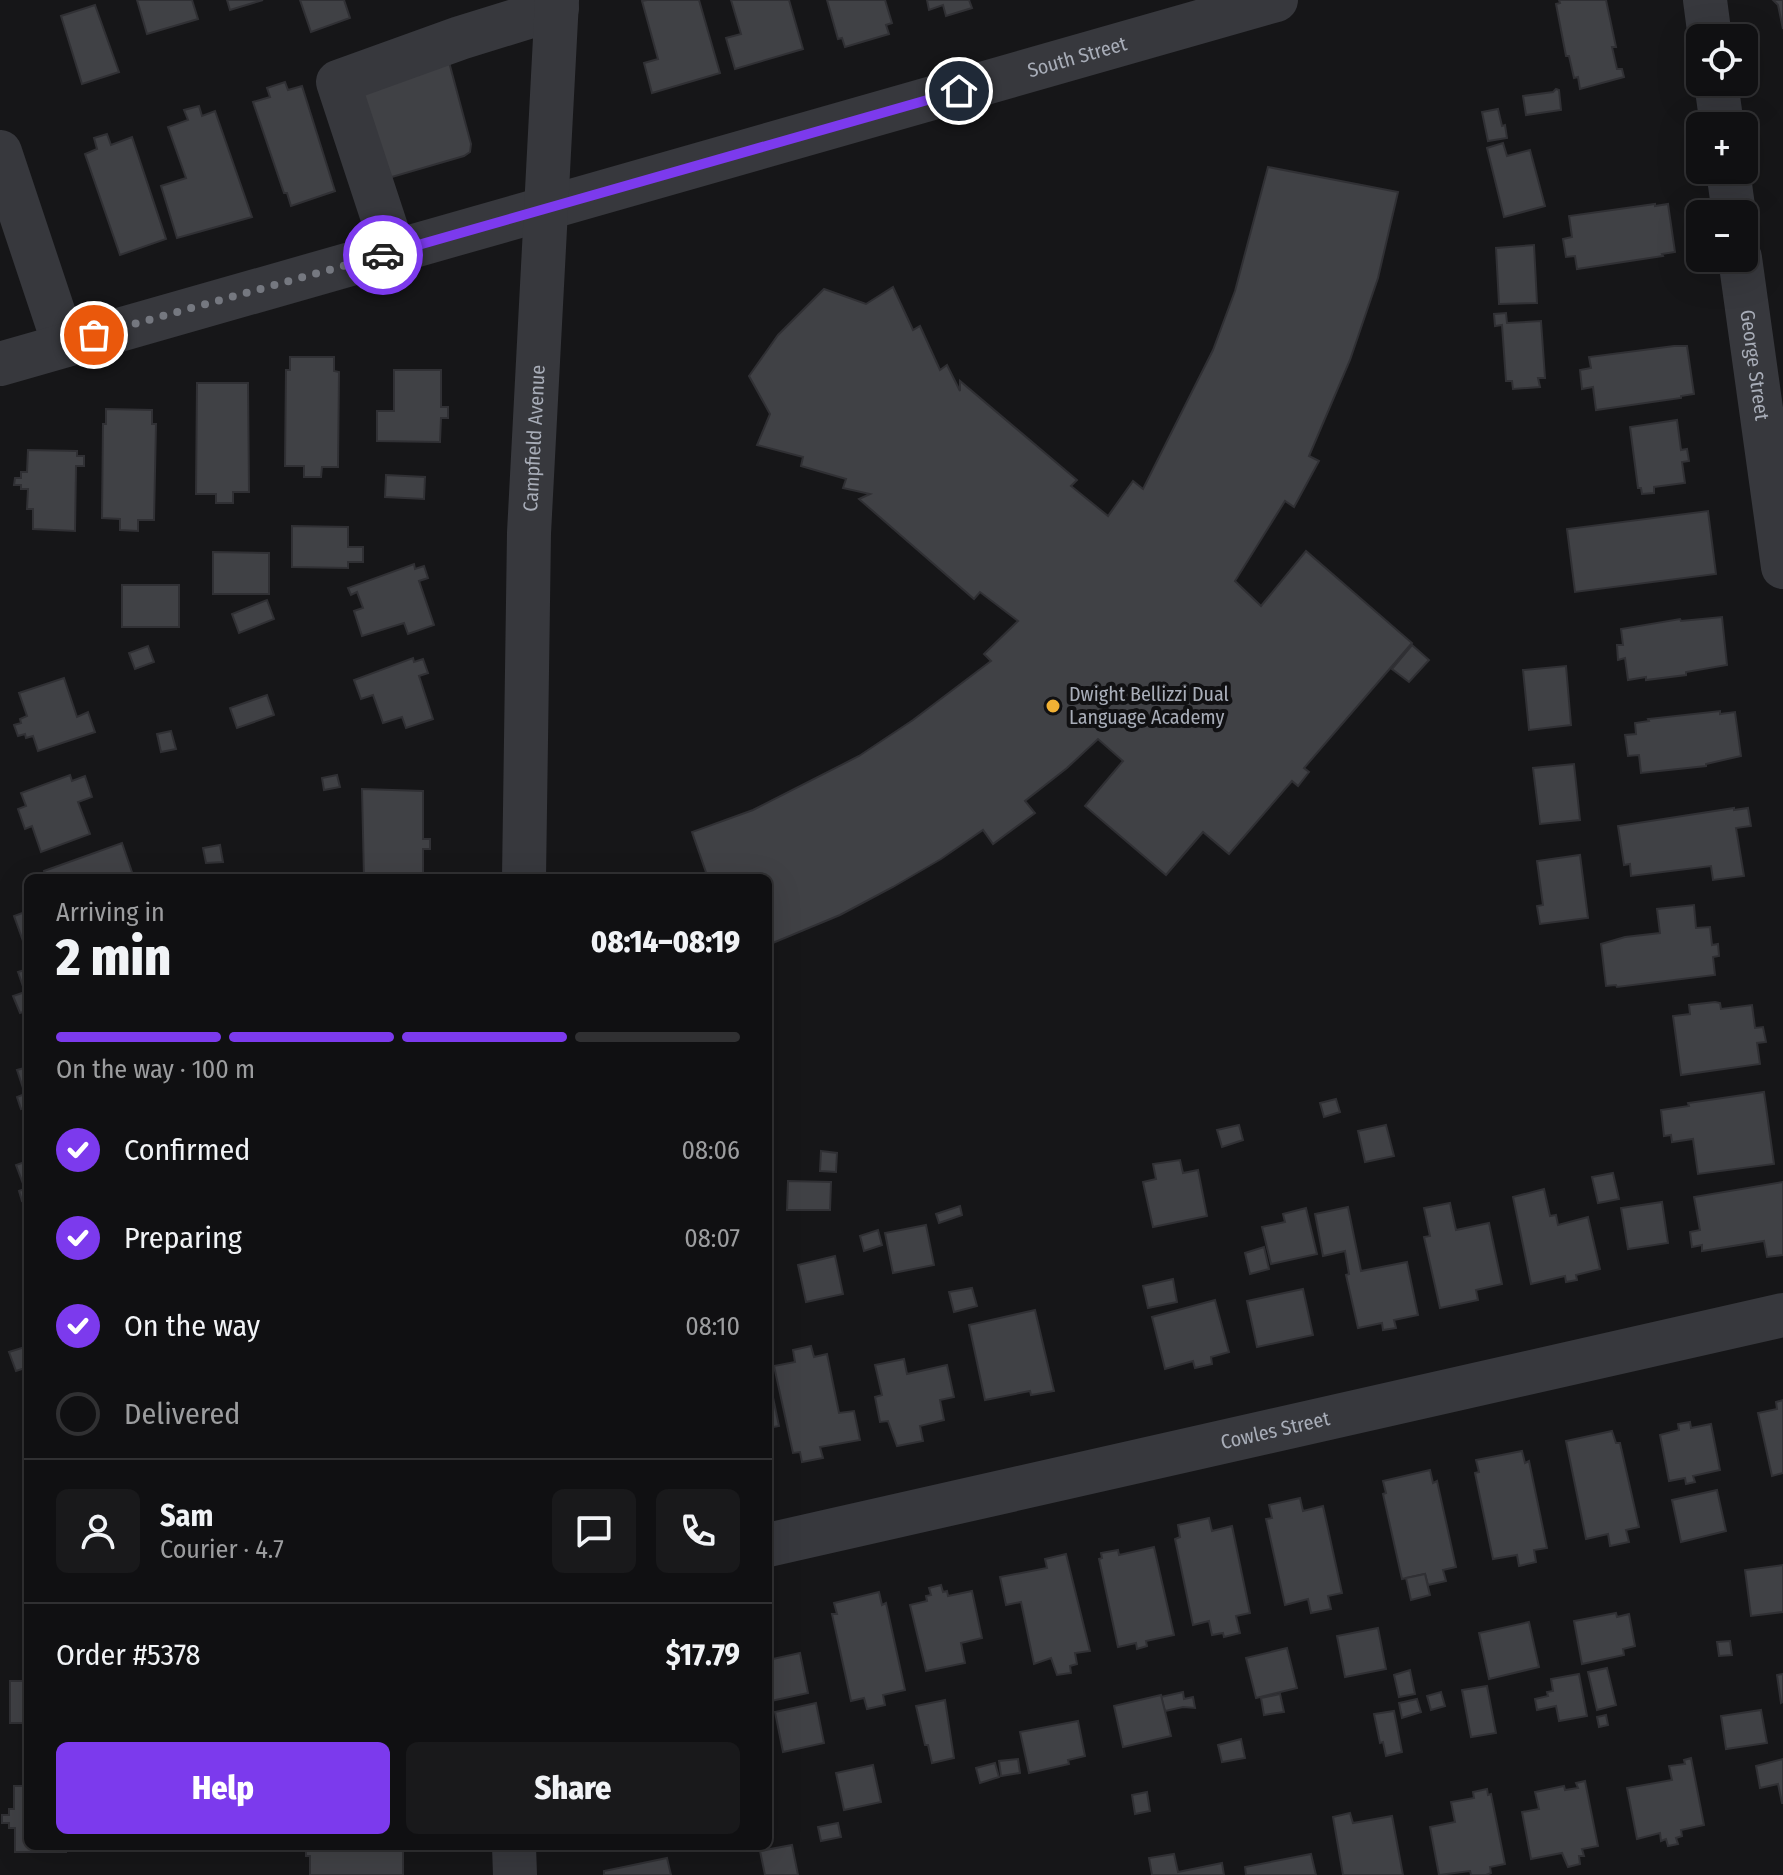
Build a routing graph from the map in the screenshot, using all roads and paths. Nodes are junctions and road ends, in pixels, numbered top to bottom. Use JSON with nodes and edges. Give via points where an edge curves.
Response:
{"nodes":[{"id":1,"x":1276,"y":0,"type":"edge"},
{"id":2,"x":1705,"y":0,"type":"edge"},
{"id":3,"x":557,"y":4,"type":"edge"},
{"id":4,"x":1708,"y":24,"type":"edge"},
{"id":5,"x":0,"y":152,"type":"edge"},
{"id":6,"x":546,"y":210,"type":"junction"},
{"id":7,"x":394,"y":252,"type":"junction"},
{"id":8,"x":1742,"y":272,"type":"edge"},
{"id":9,"x":64,"y":344,"type":"junction"},
{"id":10,"x":0,"y":364,"type":"edge"},
{"id":11,"x":1783,"y":567,"type":"edge"},
{"id":12,"x":524,"y":874,"type":"edge"},
{"id":13,"x":1783,"y":1315,"type":"edge"},
{"id":14,"x":772,"y":1544,"type":"edge"},
{"id":15,"x":514,"y":1850,"type":"edge"},
{"id":16,"x":515,"y":1875,"type":"edge"}],
"edges":[{"from":1,"to":6,"type":"street","name":"South Street"},
{"from":2,"to":4,"type":"street"},
{"from":3,"to":6,"type":"street","name":"Campfield Avenue"},
{"from":3,"to":7,"type":"street","via":[[338,82]]},
{"from":5,"to":9,"type":"street"},
{"from":6,"to":7,"type":"street","name":"South Street"},
{"from":6,"to":12,"type":"street","name":"Campfield Avenue","via":[[529,533]]},
{"from":7,"to":9,"type":"street","name":"South Street"},
{"from":8,"to":11,"type":"street","name":"George Street"},
{"from":9,"to":10,"type":"street","name":"South Street"},
{"from":13,"to":14,"type":"street","name":"Cowles Street"},
{"from":15,"to":16,"type":"street"}]}
